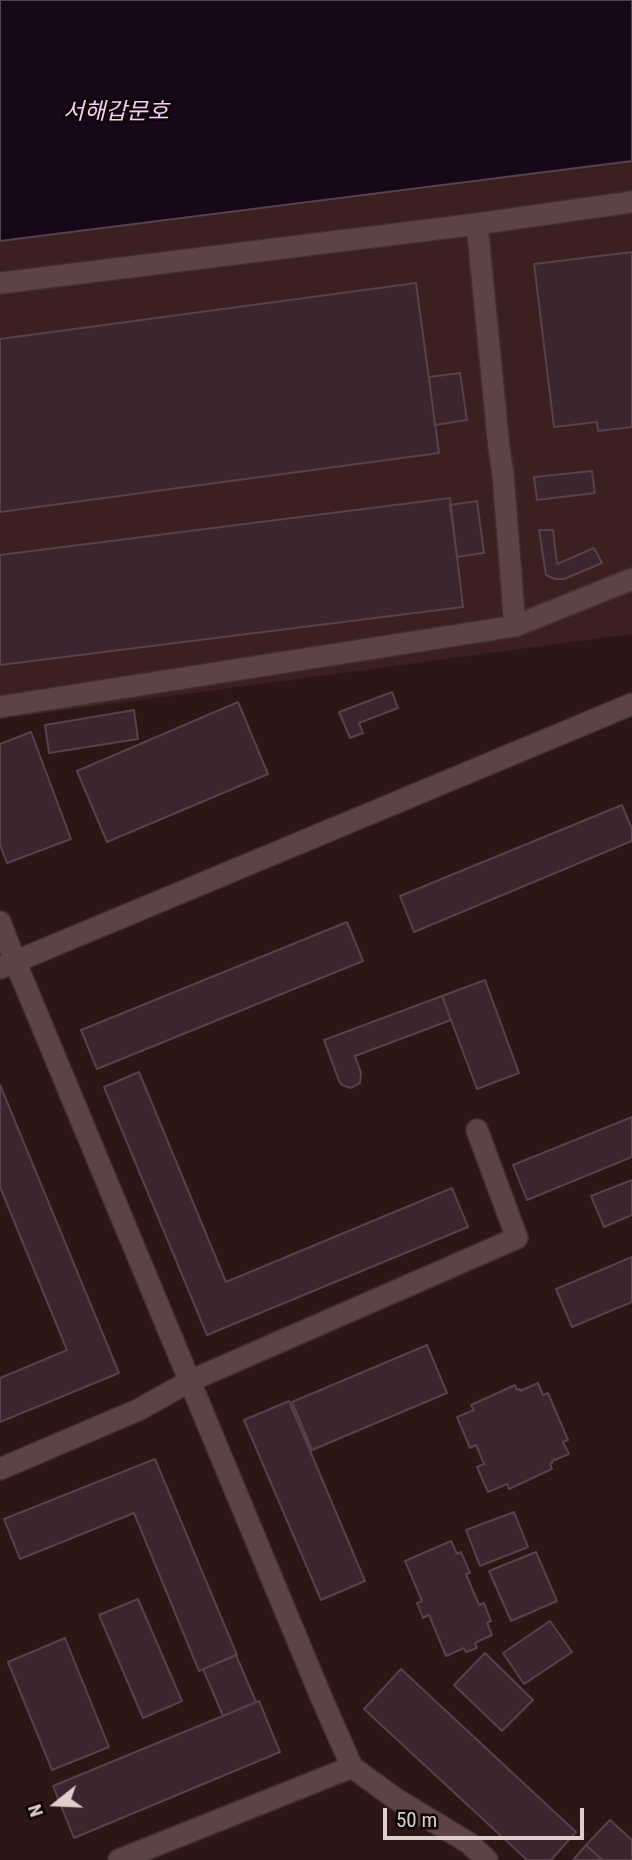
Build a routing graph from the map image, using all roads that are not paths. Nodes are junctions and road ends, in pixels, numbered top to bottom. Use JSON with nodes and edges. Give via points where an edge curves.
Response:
{"nodes":[{"id":1,"x":632,"y":202,"type":"edge"},
{"id":2,"x":477,"y":224,"type":"junction"},
{"id":3,"x":0,"y":283,"type":"edge"},
{"id":4,"x":632,"y":579,"type":"edge"},
{"id":5,"x":515,"y":626,"type":"junction"},
{"id":6,"x":632,"y":704,"type":"edge"},
{"id":7,"x":0,"y":707,"type":"edge"},
{"id":8,"x":0,"y":922,"type":"edge"},
{"id":9,"x":7,"y":965,"type":"edge"},
{"id":10,"x":477,"y":1130,"type":"dead end"},
{"id":11,"x":190,"y":1381,"type":"junction"},
{"id":12,"x":0,"y":1469,"type":"edge"},
{"id":13,"x":352,"y":1768,"type":"junction"},
{"id":14,"x":119,"y":1860,"type":"edge"},
{"id":15,"x":487,"y":1860,"type":"edge"}],
"edges":[{"from":1,"to":2,"type":"street"},
{"from":2,"to":3,"type":"street"},
{"from":2,"to":5,"type":"street"},
{"from":4,"to":5,"type":"street"},
{"from":5,"to":7,"type":"street"},
{"from":6,"to":9,"type":"street"},
{"from":8,"to":9,"type":"street"},
{"from":9,"to":11,"type":"street"},
{"from":10,"to":11,"type":"street","via":[[517,1238]]},
{"from":11,"to":12,"type":"street","via":[[138,1410]]},
{"from":11,"to":13,"type":"street"},
{"from":13,"to":14,"type":"street"},
{"from":13,"to":15,"type":"street","via":[[469,1843]]}]}
